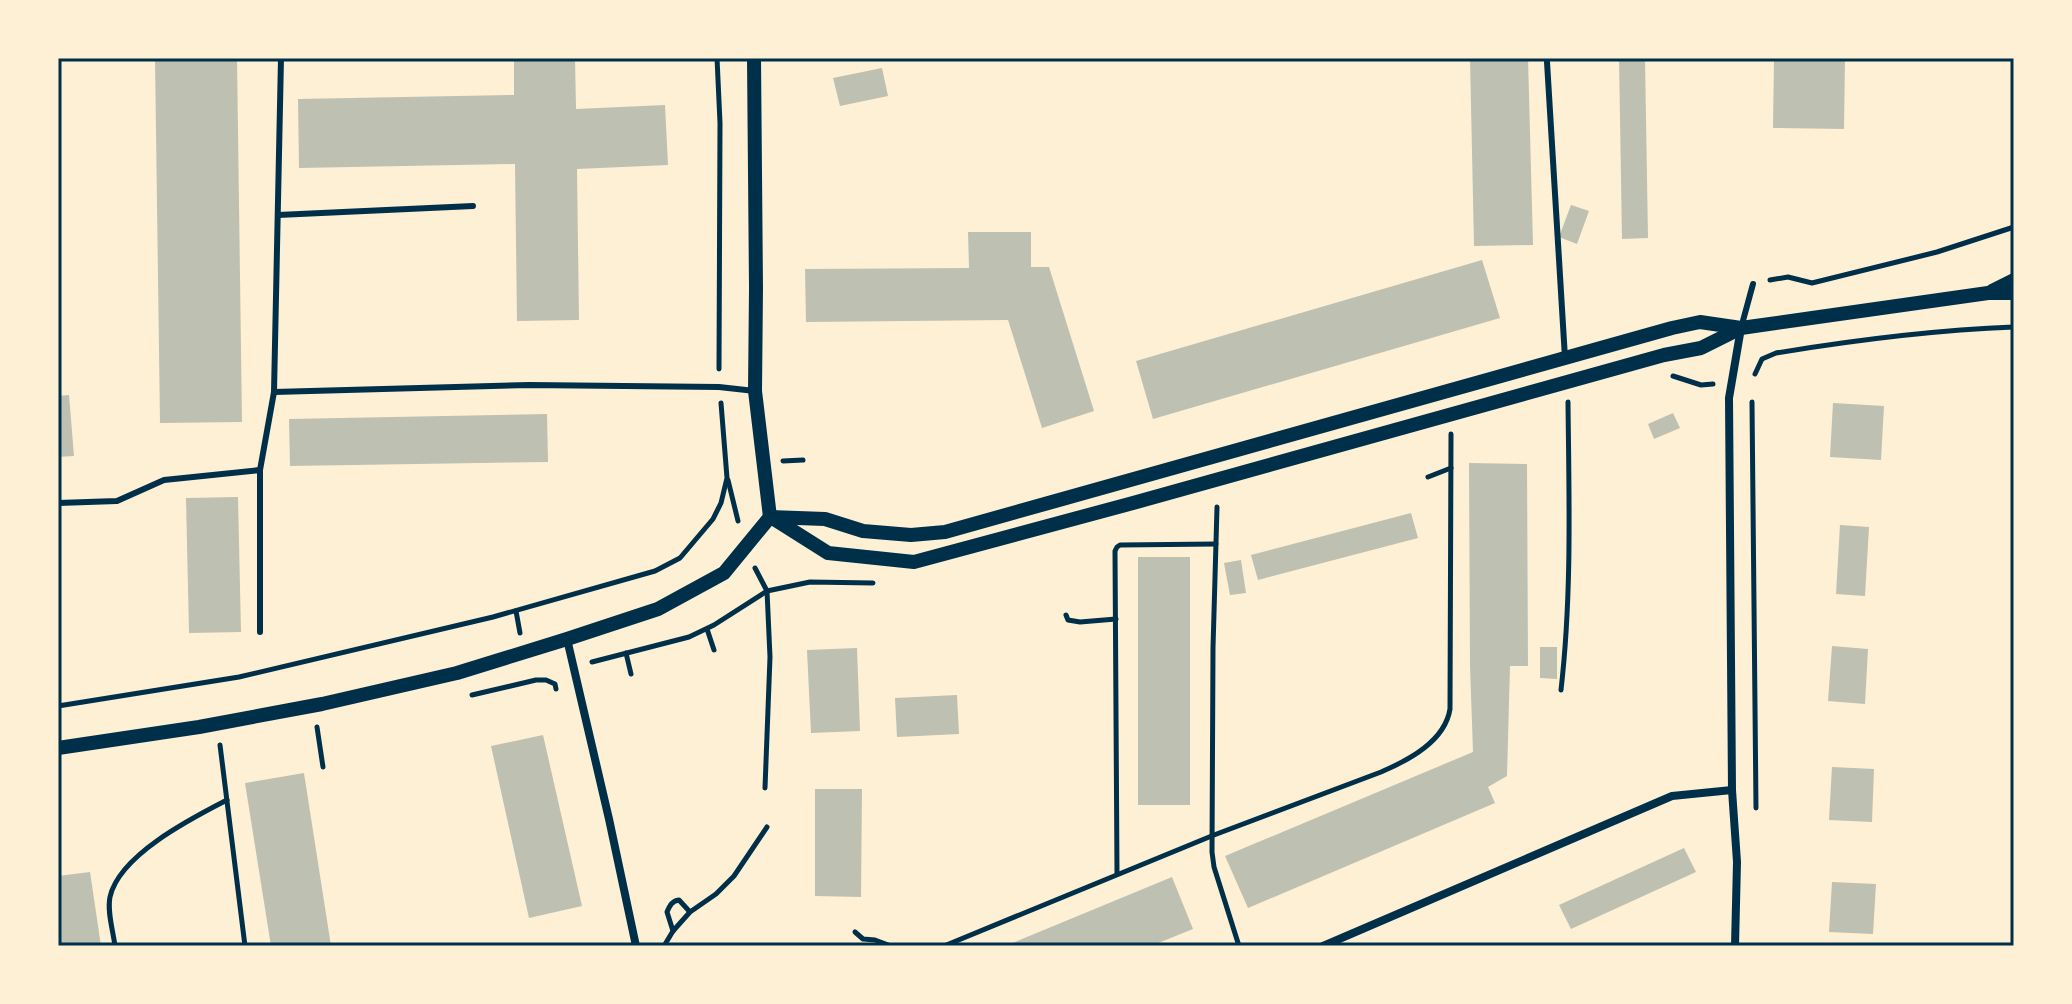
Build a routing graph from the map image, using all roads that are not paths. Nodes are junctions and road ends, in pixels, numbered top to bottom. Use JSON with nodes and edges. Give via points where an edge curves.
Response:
{"nodes":[{"id":1,"x":281,"y":58,"type":"edge"},
{"id":2,"x":754,"y":58,"type":"edge"},
{"id":3,"x":1547,"y":62,"type":"dead end"},
{"id":4,"x":473,"y":206,"type":"dead end"},
{"id":5,"x":278,"y":215,"type":"junction"},
{"id":6,"x":2014,"y":280,"type":"edge"},
{"id":7,"x":1753,"y":284,"type":"road end"},
{"id":8,"x":1988,"y":293,"type":"junction"},
{"id":9,"x":2014,"y":293,"type":"edge"},
{"id":10,"x":1741,"y":328,"type":"junction"},
{"id":11,"x":1565,"y":358,"type":"junction"},
{"id":12,"x":755,"y":391,"type":"junction"},
{"id":13,"x":274,"y":392,"type":"junction"},
{"id":14,"x":260,"y":470,"type":"junction"},
{"id":15,"x":58,"y":503,"type":"edge"},
{"id":16,"x":770,"y":517,"type":"junction"},
{"id":17,"x":260,"y":632,"type":"dead end"},
{"id":18,"x":567,"y":639,"type":"junction"},
{"id":19,"x":58,"y":748,"type":"edge"},
{"id":20,"x":1732,"y":790,"type":"junction"},
{"id":21,"x":636,"y":946,"type":"edge"},
{"id":22,"x":1323,"y":946,"type":"edge"},
{"id":23,"x":1735,"y":946,"type":"edge"}],
"edges":[{"from":1,"to":5,"type":"lane"},
{"from":2,"to":12,"type":"street"},
{"from":3,"to":11,"type":"lane"},
{"from":4,"to":5,"type":"lane"},
{"from":5,"to":13,"type":"lane"},
{"from":6,"to":8,"type":"street"},
{"from":7,"to":10,"type":"lane"},
{"from":8,"to":9,"type":"street"},
{"from":8,"to":10,"type":"street"},
{"from":10,"to":11,"type":"street","via":[[1700,322]]},
{"from":10,"to":16,"type":"street","via":[[1701,348],[914,562],[828,553]]},
{"from":10,"to":20,"type":"street","via":[[1729,398]]},
{"from":11,"to":16,"type":"street","via":[[945,532],[863,531],[825,519]]},
{"from":12,"to":13,"type":"lane","via":[[529,385]]},
{"from":12,"to":16,"type":"street"},
{"from":13,"to":14,"type":"lane"},
{"from":14,"to":15,"type":"lane","via":[[164,480],[117,501]]},
{"from":14,"to":17,"type":"lane"},
{"from":16,"to":18,"type":"street","via":[[724,573],[658,609]]},
{"from":18,"to":19,"type":"street","via":[[457,673],[322,704]]},
{"from":18,"to":21,"type":"street"},
{"from":20,"to":22,"type":"street","via":[[1672,796]]},
{"from":20,"to":23,"type":"street"}]}
